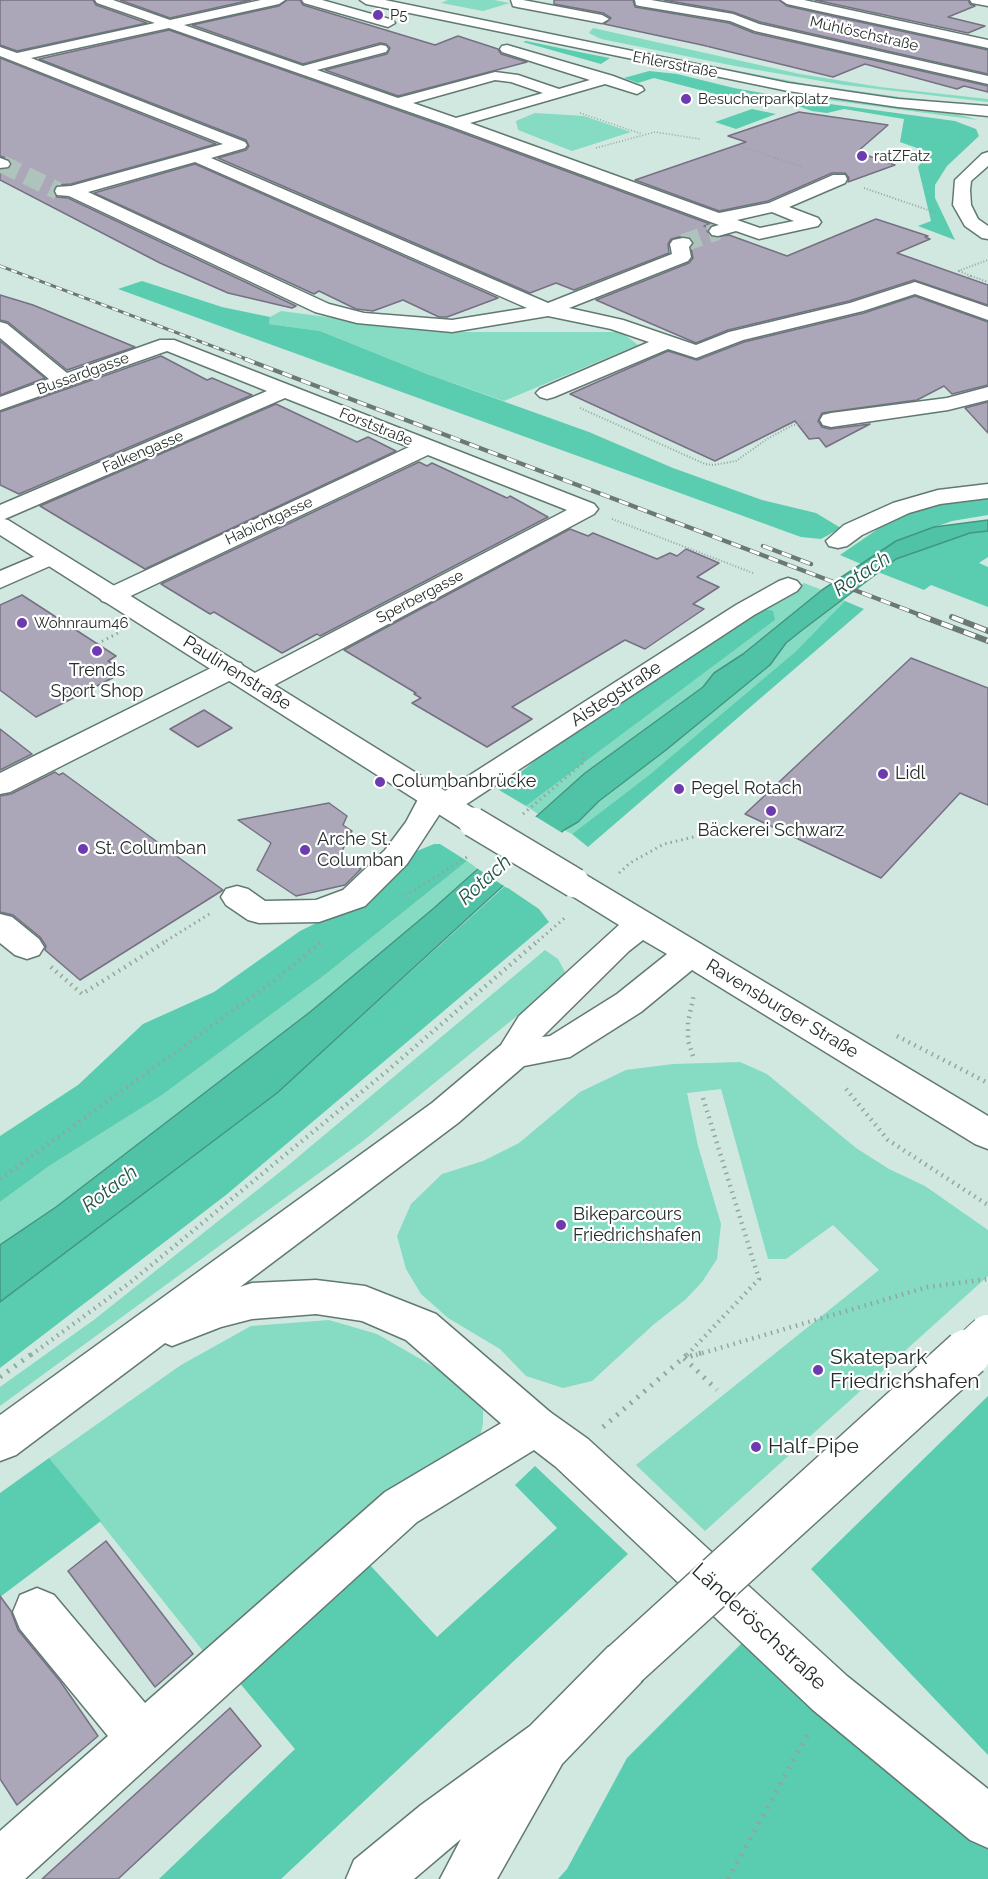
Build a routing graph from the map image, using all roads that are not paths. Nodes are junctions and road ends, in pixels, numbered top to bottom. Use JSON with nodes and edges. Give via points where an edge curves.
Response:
{"nodes":[{"id":1,"x":101,"y":0,"type":"edge"},
{"id":2,"x":279,"y":0,"type":"edge"},
{"id":3,"x":308,"y":0,"type":"edge"},
{"id":4,"x":366,"y":0,"type":"edge"},
{"id":5,"x":397,"y":0,"type":"edge"},
{"id":6,"x":517,"y":0,"type":"edge"},
{"id":7,"x":787,"y":0,"type":"edge"},
{"id":8,"x":976,"y":0,"type":"edge"},
{"id":9,"x":638,"y":2,"type":"edge"},
{"id":10,"x":988,"y":2,"type":"edge"},
{"id":11,"x":751,"y":11,"type":"dead end"},
{"id":12,"x":733,"y":18,"type":"junction"},
{"id":13,"x":168,"y":24,"type":"junction"},
{"id":14,"x":398,"y":26,"type":"dead end"},
{"id":15,"x":461,"y":28,"type":"junction"},
{"id":16,"x":437,"y":29,"type":"dead end"},
{"id":17,"x":576,"y":31,"type":"junction"},
{"id":18,"x":493,"y":44,"type":"dead end"},
{"id":19,"x":988,"y":44,"type":"edge"},
{"id":20,"x":381,"y":49,"type":"dead end"},
{"id":21,"x":0,"y":51,"type":"edge"},
{"id":22,"x":16,"y":57,"type":"junction"},
{"id":23,"x":645,"y":59,"type":"junction"},
{"id":24,"x":0,"y":61,"type":"edge"},
{"id":25,"x":683,"y":67,"type":"junction"},
{"id":26,"x":303,"y":70,"type":"junction"},
{"id":27,"x":608,"y":73,"type":"junction"},
{"id":28,"x":988,"y":80,"type":"edge"},
{"id":29,"x":641,"y":89,"type":"dead end"},
{"id":30,"x":800,"y":89,"type":"junction"},
{"id":31,"x":552,"y":91,"type":"junction"},
{"id":32,"x":398,"y":103,"type":"junction"},
{"id":33,"x":988,"y":104,"type":"edge"},
{"id":34,"x":988,"y":111,"type":"edge"},
{"id":35,"x":988,"y":120,"type":"edge"},
{"id":36,"x":451,"y":121,"type":"junction"},
{"id":37,"x":196,"y":157,"type":"junction"},
{"id":38,"x":988,"y":157,"type":"edge"},
{"id":39,"x":839,"y":179,"type":"dead end"},
{"id":40,"x":774,"y":207,"type":"junction"},
{"id":41,"x":983,"y":210,"type":"dead end"},
{"id":42,"x":718,"y":224,"type":"junction"},
{"id":43,"x":987,"y":233,"type":"edge"},
{"id":44,"x":683,"y":243,"type":"tunnel mouth"},
{"id":45,"x":548,"y":310,"type":"junction"},
{"id":46,"x":988,"y":314,"type":"edge"},
{"id":47,"x":0,"y":328,"type":"edge"},
{"id":48,"x":667,"y":342,"type":"junction"},
{"id":49,"x":167,"y":344,"type":"joint"},
{"id":50,"x":63,"y":381,"type":"junction"},
{"id":51,"x":286,"y":390,"type":"junction"},
{"id":52,"x":547,"y":393,"type":"road end"},
{"id":53,"x":988,"y":393,"type":"edge"},
{"id":54,"x":0,"y":404,"type":"edge"},
{"id":55,"x":831,"y":420,"type":"road end"},
{"id":56,"x":427,"y":447,"type":"junction"},
{"id":57,"x":988,"y":492,"type":"edge"},
{"id":58,"x":586,"y":509,"type":"joint"},
{"id":59,"x":0,"y":514,"type":"edge"},
{"id":60,"x":0,"y":525,"type":"edge"},
{"id":61,"x":838,"y":541,"type":"dead end"},
{"id":62,"x":50,"y":557,"type":"junction"},
{"id":63,"x":2,"y":578,"type":"edge"},
{"id":64,"x":775,"y":581,"type":"road end"},
{"id":65,"x":111,"y":596,"type":"junction"},
{"id":66,"x":231,"y":669,"type":"junction"},
{"id":67,"x":255,"y":684,"type":"junction"},
{"id":68,"x":0,"y":785,"type":"edge"},
{"id":69,"x":440,"y":800,"type":"junction"},
{"id":70,"x":567,"y":896,"type":"joint"},
{"id":71,"x":237,"y":897,"type":"road end"},
{"id":72,"x":0,"y":925,"type":"edge"},
{"id":73,"x":630,"y":933,"type":"junction"},
{"id":74,"x":27,"y":947,"type":"road end"},
{"id":75,"x":690,"y":953,"type":"junction"},
{"id":76,"x":514,"y":1054,"type":"junction"},
{"id":77,"x":982,"y":1132,"type":"edge"},
{"id":78,"x":988,"y":1334,"type":"edge"},
{"id":79,"x":134,"y":1342,"type":"junction"},
{"id":80,"x":535,"y":1426,"type":"junction"},
{"id":81,"x":0,"y":1441,"type":"edge"},
{"id":82,"x":37,"y":1612,"type":"dead end"},
{"id":83,"x":143,"y":1739,"type":"junction"},
{"id":84,"x":548,"y":1744,"type":"junction"},
{"id":85,"x":988,"y":1822,"type":"edge"},
{"id":86,"x":0,"y":1866,"type":"edge"},
{"id":87,"x":373,"y":1879,"type":"edge"},
{"id":88,"x":467,"y":1879,"type":"edge"}],
"edges":[{"from":1,"to":13,"type":"street"},
{"from":2,"to":13,"type":"street"},
{"from":3,"to":14,"type":"street"},
{"from":4,"to":15,"type":"street","name":"Ehlersstraße"},
{"from":5,"to":17,"type":"street","name":"Ehlersstraße"},
{"from":6,"to":17,"type":"street","via":[[607,17]]},
{"from":7,"to":19,"type":"street"},
{"from":8,"to":10,"type":"street"},
{"from":9,"to":12,"type":"street","name":"Mühlöschstraße"},
{"from":11,"to":12,"type":"street"},
{"from":12,"to":28,"type":"street","name":"Mühlöschstraße","via":[[755,27]]},
{"from":13,"to":22,"type":"street"},
{"from":13,"to":26,"type":"street"},
{"from":15,"to":16,"type":"street"},
{"from":15,"to":23,"type":"street","name":"Ehlersstraße"},
{"from":15,"to":27,"type":"street"},
{"from":17,"to":33,"type":"street","name":"Ehlersstraße","via":[[805,81]]},
{"from":18,"to":27,"type":"street"},
{"from":20,"to":26,"type":"street"},
{"from":21,"to":22,"type":"street"},
{"from":22,"to":24,"type":"street"},
{"from":22,"to":37,"type":"street","via":[[239,145]]},
{"from":23,"to":25,"type":"street","name":"Ehlersstraße"},
{"from":23,"to":27,"type":"street"},
{"from":25,"to":27,"type":"street"},
{"from":25,"to":30,"type":"street","name":"Ehlersstraße"},
{"from":26,"to":32,"type":"street"},
{"from":27,"to":29,"type":"street"},
{"from":27,"to":31,"type":"street"},
{"from":30,"to":34,"type":"street","name":"Ehlersstraße"},
{"from":30,"to":35,"type":"street"},
{"from":31,"to":32,"type":"street","via":[[495,76]]},
{"from":31,"to":36,"type":"street"},
{"from":32,"to":36,"type":"street"},
{"from":36,"to":42,"type":"street"},
{"from":37,"to":45,"type":"street"},
{"from":37,"to":45,"type":"street","via":[[65,191],[322,308],[364,319],[452,326]]},
{"from":38,"to":43,"type":"street","via":[[963,180],[962,190],[962,205],[971,222]]},
{"from":39,"to":40,"type":"street"},
{"from":40,"to":42,"type":"street"},
{"from":40,"to":42,"type":"street","via":[[812,222],[759,234],[736,225]]},
{"from":41,"to":43,"type":"street"},
{"from":44,"to":45,"type":"street","via":[[679,244],[682,257]]},
{"from":45,"to":48,"type":"street","via":[[616,324]]},
{"from":46,"to":48,"type":"street","via":[[915,288],[856,308],[736,336],[696,352]]},
{"from":47,"to":50,"type":"street"},
{"from":48,"to":52,"type":"street"},
{"from":49,"to":50,"type":"street","name":"Bussardgasse"},
{"from":49,"to":51,"type":"street","name":"Forststraße"},
{"from":50,"to":54,"type":"street","name":"Bussardgasse"},
{"from":51,"to":56,"type":"street","name":"Forststraße"},
{"from":51,"to":59,"type":"street","name":"Falkengasse"},
{"from":53,"to":55,"type":"street","via":[[948,404]]},
{"from":56,"to":58,"type":"street","name":"Forststraße"},
{"from":56,"to":65,"type":"street","name":"Habichtgasse"},
{"from":57,"to":61,"type":"street","via":[[938,497],[901,508]]},
{"from":58,"to":67,"type":"street","name":"Sperbergasse"},
{"from":60,"to":62,"type":"street","name":"Paulinenstraße"},
{"from":62,"to":63,"type":"street"},
{"from":62,"to":65,"type":"street","name":"Paulinenstraße"},
{"from":64,"to":69,"type":"street","name":"Aistegstraße","via":[[745,610]]},
{"from":65,"to":66,"type":"street","name":"Paulinenstraße"},
{"from":66,"to":67,"type":"street","name":"Paulinenstraße"},
{"from":66,"to":68,"type":"street"},
{"from":67,"to":69,"type":"street","name":"Paulinenstraße"},
{"from":69,"to":70,"type":"street","name":"Paulinenstraße","bridge":true},
{"from":69,"to":71,"type":"street","via":[[396,857],[354,898],[319,911],[259,912]]},
{"from":70,"to":73,"type":"street","name":"Ravensburger Straße"},
{"from":72,"to":74,"type":"street"},
{"from":73,"to":75,"type":"street","name":"Ravensburger Straße"},
{"from":73,"to":76,"type":"street","via":[[531,1025]]},
{"from":75,"to":76,"type":"street","via":[[629,1003],[558,1048]]},
{"from":75,"to":77,"type":"street","name":"Ravensburger Straße"},
{"from":76,"to":79,"type":"street","via":[[445,1113]]},
{"from":78,"to":84,"type":"street","bridge":true,"via":[[625,1664]]},
{"from":79,"to":80,"type":"street","name":"Länderöschstraße","via":[[252,1301],[316,1297],[366,1304],[421,1327]]},
{"from":79,"to":81,"type":"street"},
{"from":80,"to":83,"type":"street","via":[[401,1507]]},
{"from":80,"to":85,"type":"street","name":"Länderöschstraße","via":[[572,1453],[830,1693]]},
{"from":82,"to":83,"type":"street"},
{"from":83,"to":86,"type":"street"},
{"from":84,"to":87,"type":"street","via":[[439,1822]]},
{"from":84,"to":88,"type":"street"}]}
